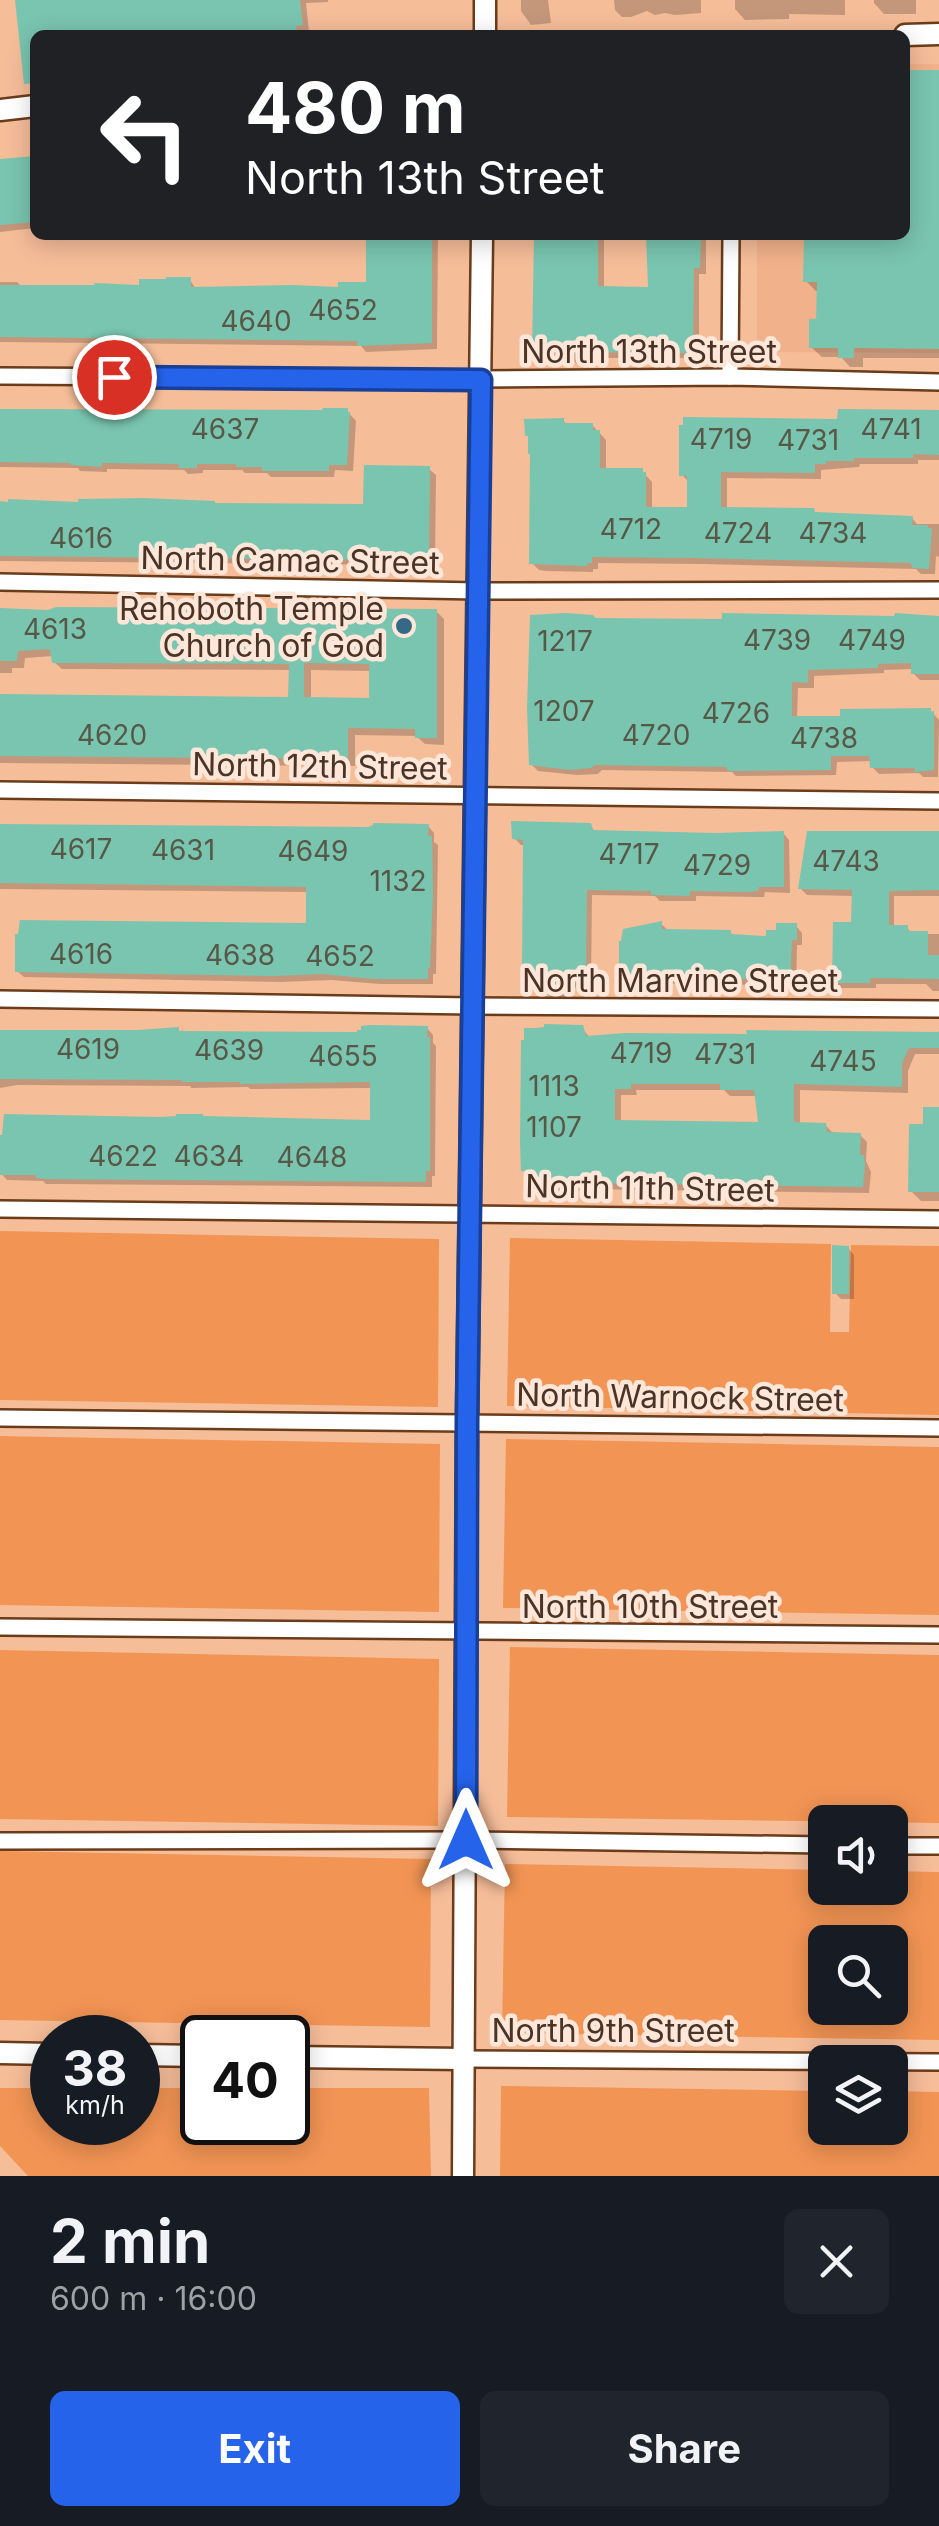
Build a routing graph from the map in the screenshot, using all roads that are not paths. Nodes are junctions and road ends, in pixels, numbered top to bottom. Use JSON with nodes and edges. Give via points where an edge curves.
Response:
{"nodes":[{"id":1,"x":485,"y":0,"type":"edge"},
{"id":2,"x":485,"y":30,"type":"edge"},
{"id":3,"x":939,"y":34,"type":"edge"},
{"id":4,"x":910,"y":36,"type":"edge"},
{"id":5,"x":30,"y":107,"type":"edge"},
{"id":6,"x":0,"y":110,"type":"edge"},
{"id":7,"x":482,"y":240,"type":"edge"},
{"id":8,"x":732,"y":240,"type":"edge"},
{"id":9,"x":0,"y":376,"type":"edge"},
{"id":10,"x":730,"y":377,"type":"junction"},
{"id":11,"x":481,"y":380,"type":"junction"},
{"id":12,"x":939,"y":382,"type":"edge"},
{"id":13,"x":0,"y":582,"type":"edge"},
{"id":14,"x":939,"y":590,"type":"edge"},
{"id":15,"x":478,"y":591,"type":"junction"},
{"id":16,"x":0,"y":790,"type":"edge"},
{"id":17,"x":476,"y":796,"type":"junction"},
{"id":18,"x":939,"y":801,"type":"edge"},
{"id":19,"x":0,"y":999,"type":"edge"},
{"id":20,"x":472,"y":1006,"type":"junction"},
{"id":21,"x":939,"y":1009,"type":"edge"},
{"id":22,"x":0,"y":1210,"type":"edge"},
{"id":23,"x":470,"y":1214,"type":"junction"},
{"id":24,"x":939,"y":1219,"type":"edge"},
{"id":25,"x":0,"y":1418,"type":"edge"},
{"id":26,"x":467,"y":1422,"type":"junction"},
{"id":27,"x":939,"y":1428,"type":"edge"},
{"id":28,"x":0,"y":1627,"type":"edge"},
{"id":29,"x":468,"y":1632,"type":"junction"},
{"id":30,"x":939,"y":1635,"type":"edge"},
{"id":31,"x":0,"y":1840,"type":"edge"},
{"id":32,"x":466,"y":1840,"type":"junction"},
{"id":33,"x":808,"y":1845,"type":"edge"},
{"id":34,"x":908,"y":1846,"type":"edge"},
{"id":35,"x":939,"y":1846,"type":"edge"},
{"id":36,"x":0,"y":2054,"type":"edge"},
{"id":37,"x":30,"y":2054,"type":"edge"},
{"id":38,"x":310,"y":2057,"type":"edge"},
{"id":39,"x":464,"y":2059,"type":"junction"},
{"id":40,"x":939,"y":2062,"type":"edge"},
{"id":41,"x":463,"y":2176,"type":"edge"}],
"edges":[{"from":1,"to":2,"type":"street"},
{"from":3,"to":4,"type":"street"},
{"from":5,"to":6,"type":"street"},
{"from":7,"to":11,"type":"street"},
{"from":8,"to":10,"type":"street"},
{"from":9,"to":11,"type":"street","name":"North 13th Street"},
{"from":10,"to":11,"type":"street","name":"North 13th Street"},
{"from":10,"to":12,"type":"street","name":"North 13th Street"},
{"from":11,"to":15,"type":"street"},
{"from":13,"to":15,"type":"street","name":"North Camac Street"},
{"from":14,"to":15,"type":"street","name":"North Camac Street"},
{"from":15,"to":17,"type":"street"},
{"from":16,"to":17,"type":"street","name":"North 12th Street"},
{"from":17,"to":18,"type":"street","name":"North 12th Street"},
{"from":17,"to":20,"type":"street"},
{"from":19,"to":20,"type":"street","name":"North Marvine Street"},
{"from":20,"to":21,"type":"street","name":"North Marvine Street"},
{"from":20,"to":23,"type":"street"},
{"from":22,"to":23,"type":"street","name":"North 11th Street"},
{"from":23,"to":24,"type":"street","name":"North 11th Street"},
{"from":23,"to":26,"type":"street"},
{"from":25,"to":26,"type":"street","name":"North Warnock Street"},
{"from":26,"to":27,"type":"street","name":"North Warnock Street"},
{"from":26,"to":29,"type":"street"},
{"from":28,"to":29,"type":"street","name":"North 10th Street"},
{"from":29,"to":30,"type":"street","name":"North 10th Street"},
{"from":29,"to":32,"type":"street"},
{"from":31,"to":32,"type":"street"},
{"from":32,"to":33,"type":"street"},
{"from":32,"to":39,"type":"street"},
{"from":34,"to":35,"type":"street"},
{"from":36,"to":37,"type":"street"},
{"from":38,"to":39,"type":"street","name":"North 9th Street"},
{"from":39,"to":40,"type":"street","name":"North 9th Street"},
{"from":39,"to":41,"type":"street"}]}
